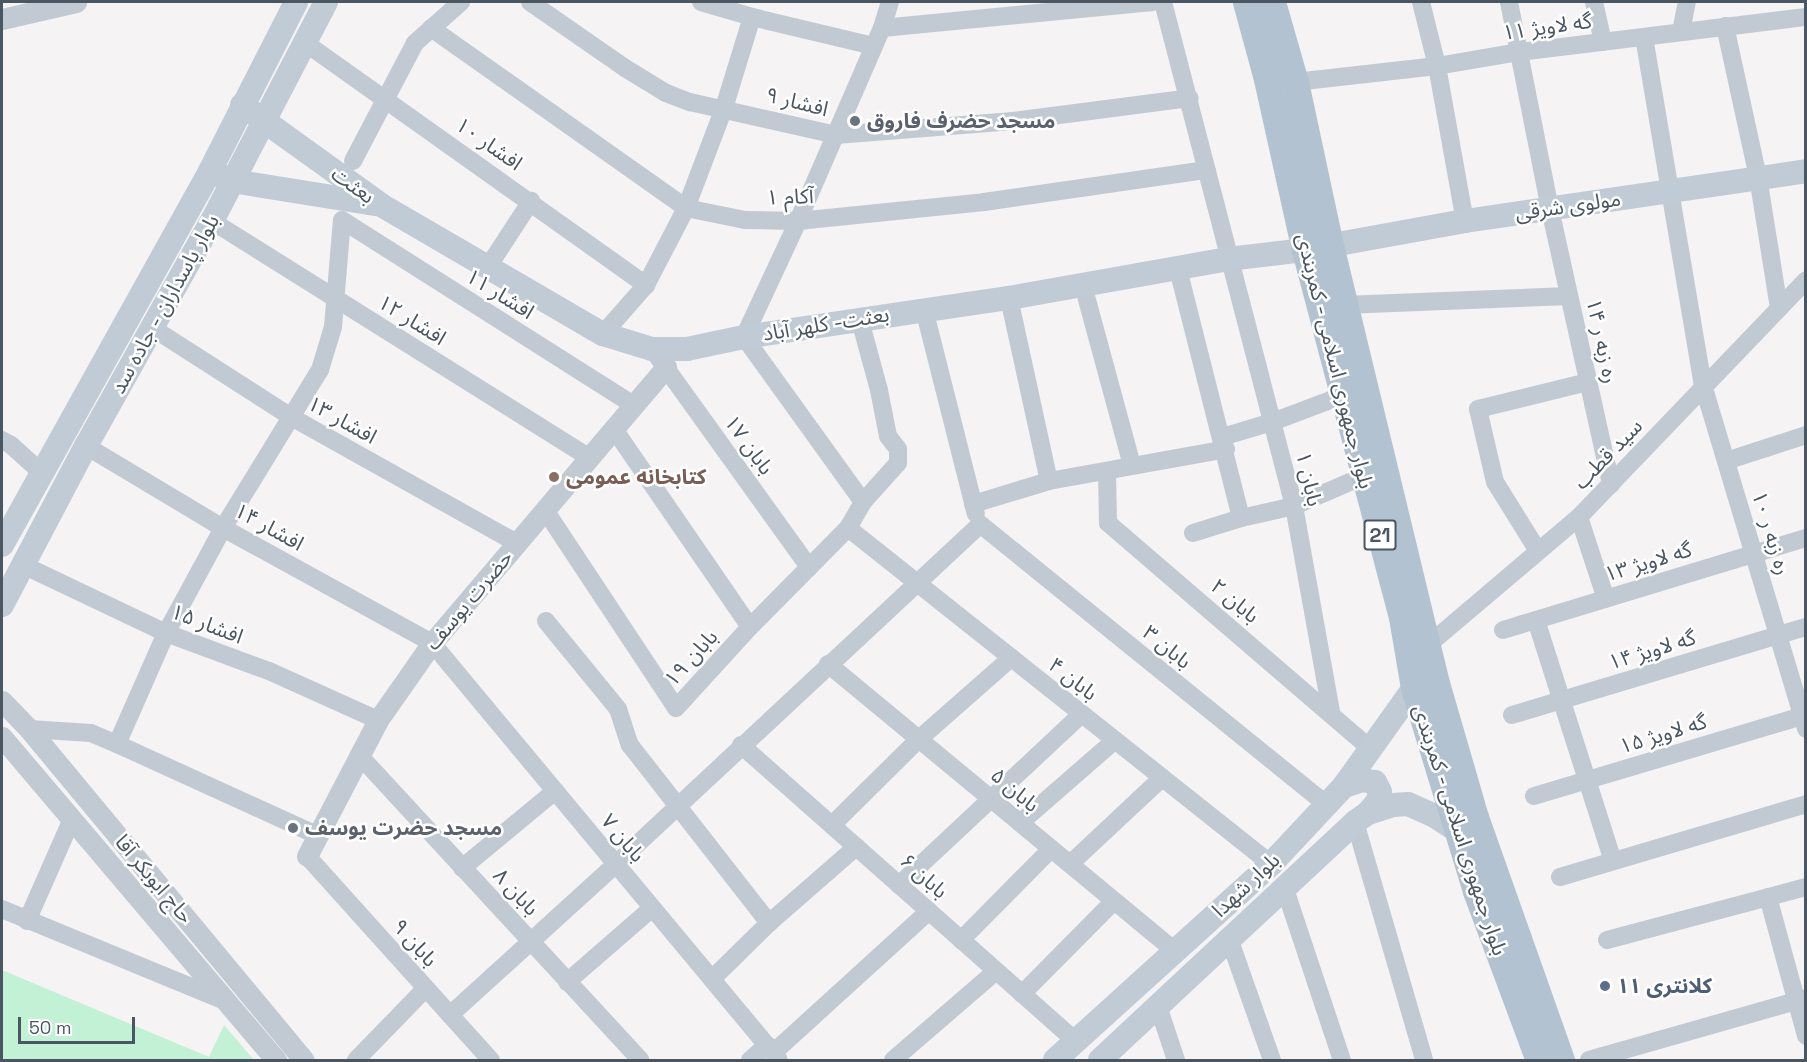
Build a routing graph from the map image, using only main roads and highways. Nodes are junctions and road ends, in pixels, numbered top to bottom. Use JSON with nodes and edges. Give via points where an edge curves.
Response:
{"nodes":[{"id":1,"x":296,"y":2,"type":"edge"},
{"id":2,"x":326,"y":2,"type":"edge"},
{"id":3,"x":1246,"y":2,"type":"edge"},
{"id":4,"x":1272,"y":2,"type":"edge"},
{"id":5,"x":242,"y":105,"type":"junction"},
{"id":6,"x":263,"y":120,"type":"junction"},
{"id":7,"x":1806,"y":171,"type":"edge"},
{"id":8,"x":221,"y":176,"type":"junction"},
{"id":9,"x":381,"y":205,"type":"junction"},
{"id":10,"x":1318,"y":247,"type":"junction"},
{"id":11,"x":2,"y":545,"type":"edge"},
{"id":12,"x":2,"y":605,"type":"edge"},
{"id":13,"x":1411,"y":614,"type":"junction"},
{"id":14,"x":1425,"y":685,"type":"junction"},
{"id":15,"x":1344,"y":786,"type":"junction"},
{"id":16,"x":1362,"y":818,"type":"junction"},
{"id":17,"x":1456,"y":830,"type":"junction"},
{"id":18,"x":1055,"y":1060,"type":"edge"},
{"id":19,"x":1100,"y":1060,"type":"edge"},
{"id":20,"x":1539,"y":1060,"type":"edge"},
{"id":21,"x":1561,"y":1060,"type":"edge"}],
"edges":[{"from":1,"to":5,"type":"main road","name":"بلوار پاسداران - جاده سد"},
{"from":2,"to":6,"type":"main road","name":"بلوار پاسداران - جاده سد"},
{"from":3,"to":10,"type":"main road","name":"بلوار جمهوری اسلامی - کمربندی","number":"21"},
{"from":4,"to":10,"type":"main road","name":"بلوار جمهوری اسلامی - کمربندی","number":"21","via":[[1295,82]]},
{"from":5,"to":6,"type":"main road","name":"بعثت"},
{"from":5,"to":8,"type":"main road","name":"بلوار پاسداران - جاده سد"},
{"from":6,"to":8,"type":"main road","name":"بلوار پاسداران - جاده سد"},
{"from":6,"to":9,"type":"main road","name":"بعثت"},
{"from":7,"to":10,"type":"main road","name":"مولوی شرقی","via":[[1465,221]]},
{"from":8,"to":9,"type":"main road","name":"بعثت"},
{"from":8,"to":11,"type":"main road","name":"بلوار پاسداران - جاده سد"},
{"from":8,"to":12,"type":"main road","name":"بلوار پاسداران - جاده سد","via":[[212,221]]},
{"from":9,"to":10,"type":"main road","name":"بعثت- کلهر آباد","via":[[603,334],[659,358],[744,337]]},
{"from":10,"to":13,"type":"main road","name":"بلوار جمهوری اسلامی - کمربندی","number":"21","via":[[1344,395],[1364,476]]},
{"from":10,"to":13,"type":"main road","name":"بلوار جمهوری اسلامی - کمربندی","number":"21","via":[[1344,304]]},
{"from":13,"to":14,"type":"main road","name":"بلوار جمهوری اسلامی - کمربندی","number":"21"},
{"from":13,"to":14,"type":"main road","name":"بلوار جمهوری اسلامی - کمربندی","number":"21","via":[[1428,645]]},
{"from":14,"to":15,"type":"main road","name":"بلوار شهدا"},
{"from":14,"to":17,"type":"main road","name":"بلوار جمهوری اسلامی - کمربندی","number":"21"},
{"from":14,"to":21,"type":"main road","name":"بلوار جمهوری اسلامی - کمربندی","number":"21"},
{"from":15,"to":16,"type":"main road","via":[[1362,780],[1376,782],[1378,801]]},
{"from":15,"to":18,"type":"main road","name":"بلوار شهدا","via":[[1271,864]]},
{"from":16,"to":17,"type":"main road","name":"بلوار شهدا","via":[[1393,805],[1408,804]]},
{"from":16,"to":19,"type":"main road","name":"بلوار شهدا"},
{"from":17,"to":20,"type":"main road","name":"بلوار جمهوری اسلامی - کمربندی","number":"21"}]}
